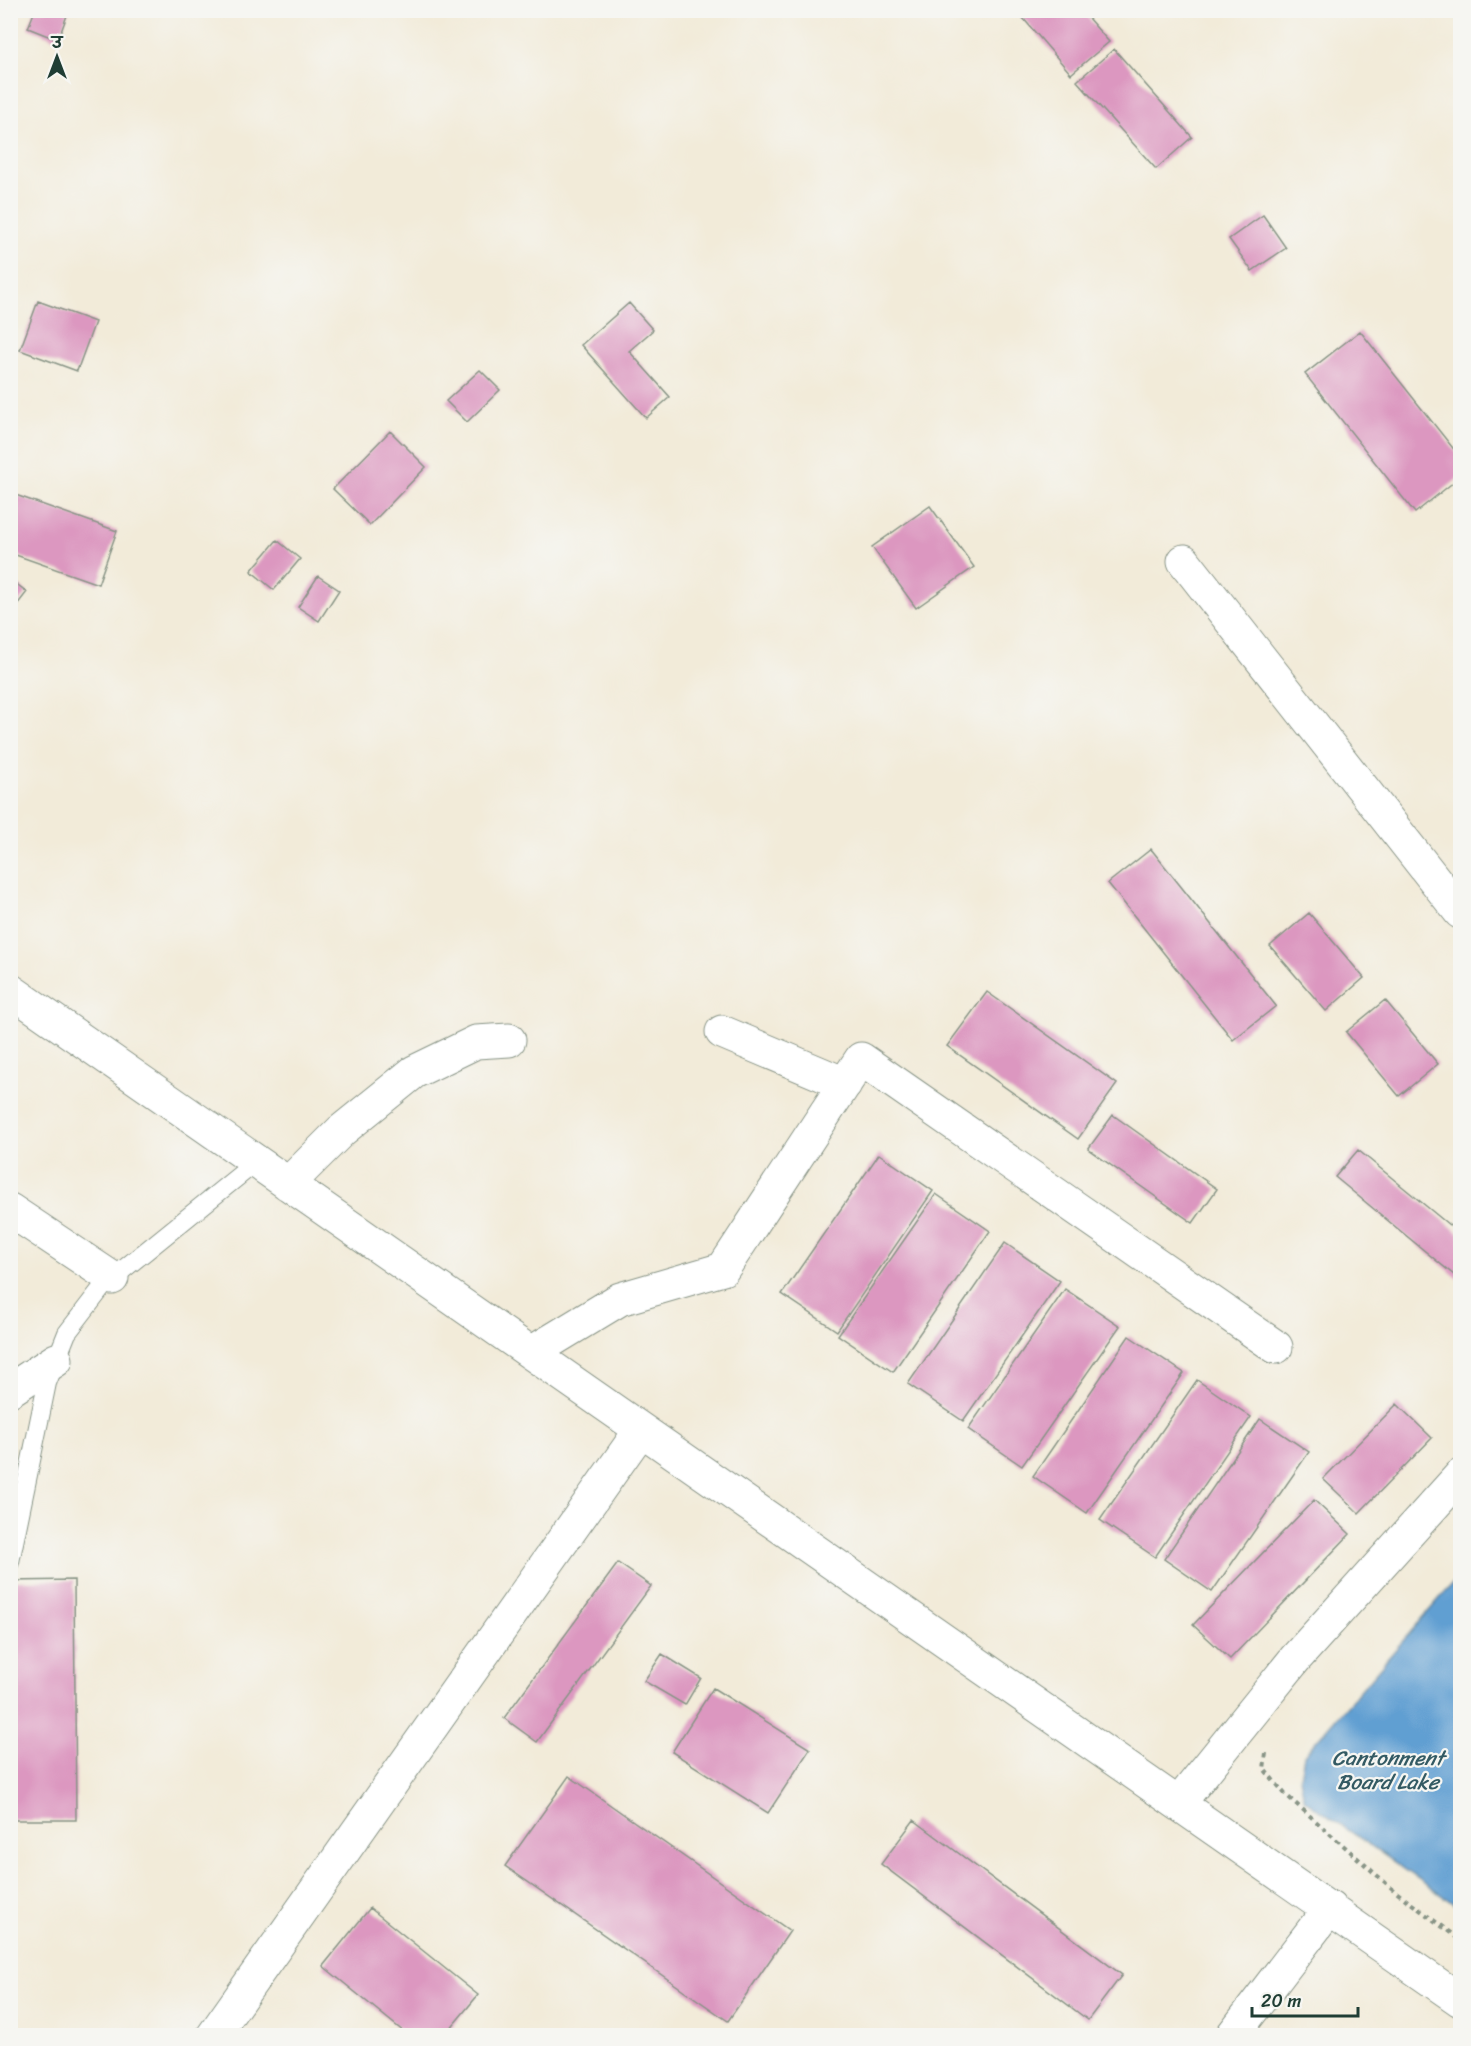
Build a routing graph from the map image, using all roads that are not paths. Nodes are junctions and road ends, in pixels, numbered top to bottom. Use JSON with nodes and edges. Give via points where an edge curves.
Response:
{"nodes":[{"id":1,"x":1184,"y":561,"type":"dead end"},
{"id":2,"x":1461,"y":912,"type":"edge"},
{"id":3,"x":10,"y":990,"type":"edge"},
{"id":4,"x":722,"y":1032,"type":"dead end"},
{"id":5,"x":509,"y":1040,"type":"dead end"},
{"id":6,"x":844,"y":1084,"type":"junction"},
{"id":7,"x":256,"y":1162,"type":"junction"},
{"id":8,"x":288,"y":1184,"type":"junction"},
{"id":9,"x":10,"y":1210,"type":"edge"},
{"id":10,"x":112,"y":1278,"type":"junction"},
{"id":11,"x":1276,"y":1347,"type":"dead end"},
{"id":12,"x":531,"y":1353,"type":"junction"},
{"id":13,"x":56,"y":1360,"type":"junction"},
{"id":14,"x":10,"y":1390,"type":"edge"},
{"id":15,"x":641,"y":1430,"type":"junction"},
{"id":16,"x":1461,"y":1476,"type":"edge"},
{"id":17,"x":10,"y":1562,"type":"edge"},
{"id":18,"x":1179,"y":1803,"type":"junction"},
{"id":19,"x":1330,"y":1908,"type":"junction"},
{"id":20,"x":1461,"y":2000,"type":"edge"},
{"id":21,"x":213,"y":2036,"type":"edge"},
{"id":22,"x":1232,"y":2036,"type":"edge"}],
"edges":[{"from":1,"to":2,"type":"street"},
{"from":3,"to":7,"type":"street"},
{"from":4,"to":6,"type":"street"},
{"from":5,"to":8,"type":"street","via":[[476,1042],[414,1072],[340,1131]]},
{"from":6,"to":11,"type":"street","via":[[861,1059]]},
{"from":6,"to":12,"type":"street","via":[[723,1269],[620,1299]]},
{"from":7,"to":8,"type":"street"},
{"from":7,"to":10,"type":"lane"},
{"from":8,"to":12,"type":"street"},
{"from":9,"to":10,"type":"street"},
{"from":10,"to":13,"type":"lane","via":[[67,1333]]},
{"from":12,"to":15,"type":"street"},
{"from":13,"to":14,"type":"street"},
{"from":13,"to":17,"type":"lane","via":[[47,1383]]},
{"from":15,"to":18,"type":"street"},
{"from":15,"to":21,"type":"street"},
{"from":16,"to":18,"type":"street","via":[[1295,1659]]},
{"from":18,"to":19,"type":"street"},
{"from":19,"to":20,"type":"street"},
{"from":19,"to":22,"type":"street"}]}
